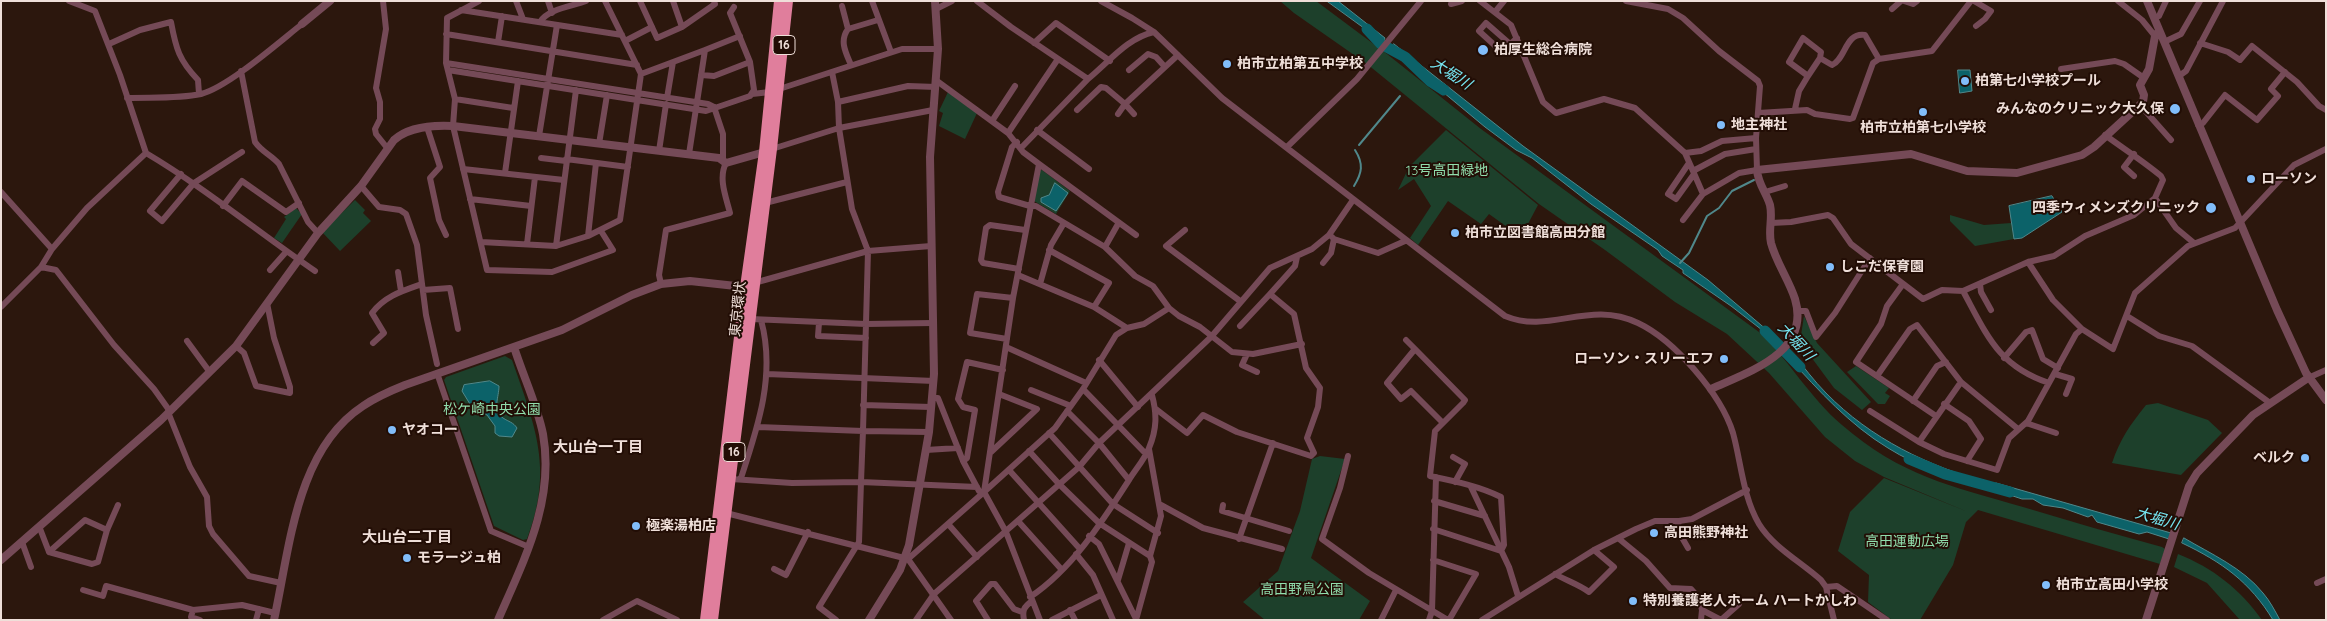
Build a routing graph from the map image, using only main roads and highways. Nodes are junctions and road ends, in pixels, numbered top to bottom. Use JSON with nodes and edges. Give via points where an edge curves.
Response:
{"nodes":[{"id":1,"x":779,"y":1,"type":"edge"},
{"id":2,"x":788,"y":1,"type":"edge"},
{"id":3,"x":774,"y":90,"type":"junction"},
{"id":4,"x":768,"y":151,"type":"junction"},
{"id":5,"x":749,"y":285,"type":"junction"},
{"id":6,"x":705,"y":620,"type":"edge"},
{"id":7,"x":712,"y":620,"type":"edge"}],
"edges":[{"from":1,"to":3,"type":"highway","name":"東京環状","number":"16"},
{"from":2,"to":3,"type":"highway","name":"東京環状","number":"16"},
{"from":3,"to":4,"type":"highway","name":"東京環状","number":"16"},
{"from":4,"to":5,"type":"highway","name":"東京環状","number":"16"},
{"from":4,"to":5,"type":"highway","name":"東京環状","number":"16","via":[[765,203]]},
{"from":5,"to":6,"type":"highway","name":"東京環状","number":"16"},
{"from":5,"to":7,"type":"highway","name":"東京環状","number":"16","via":[[756,320],[736,478],[726,513]]}]}
